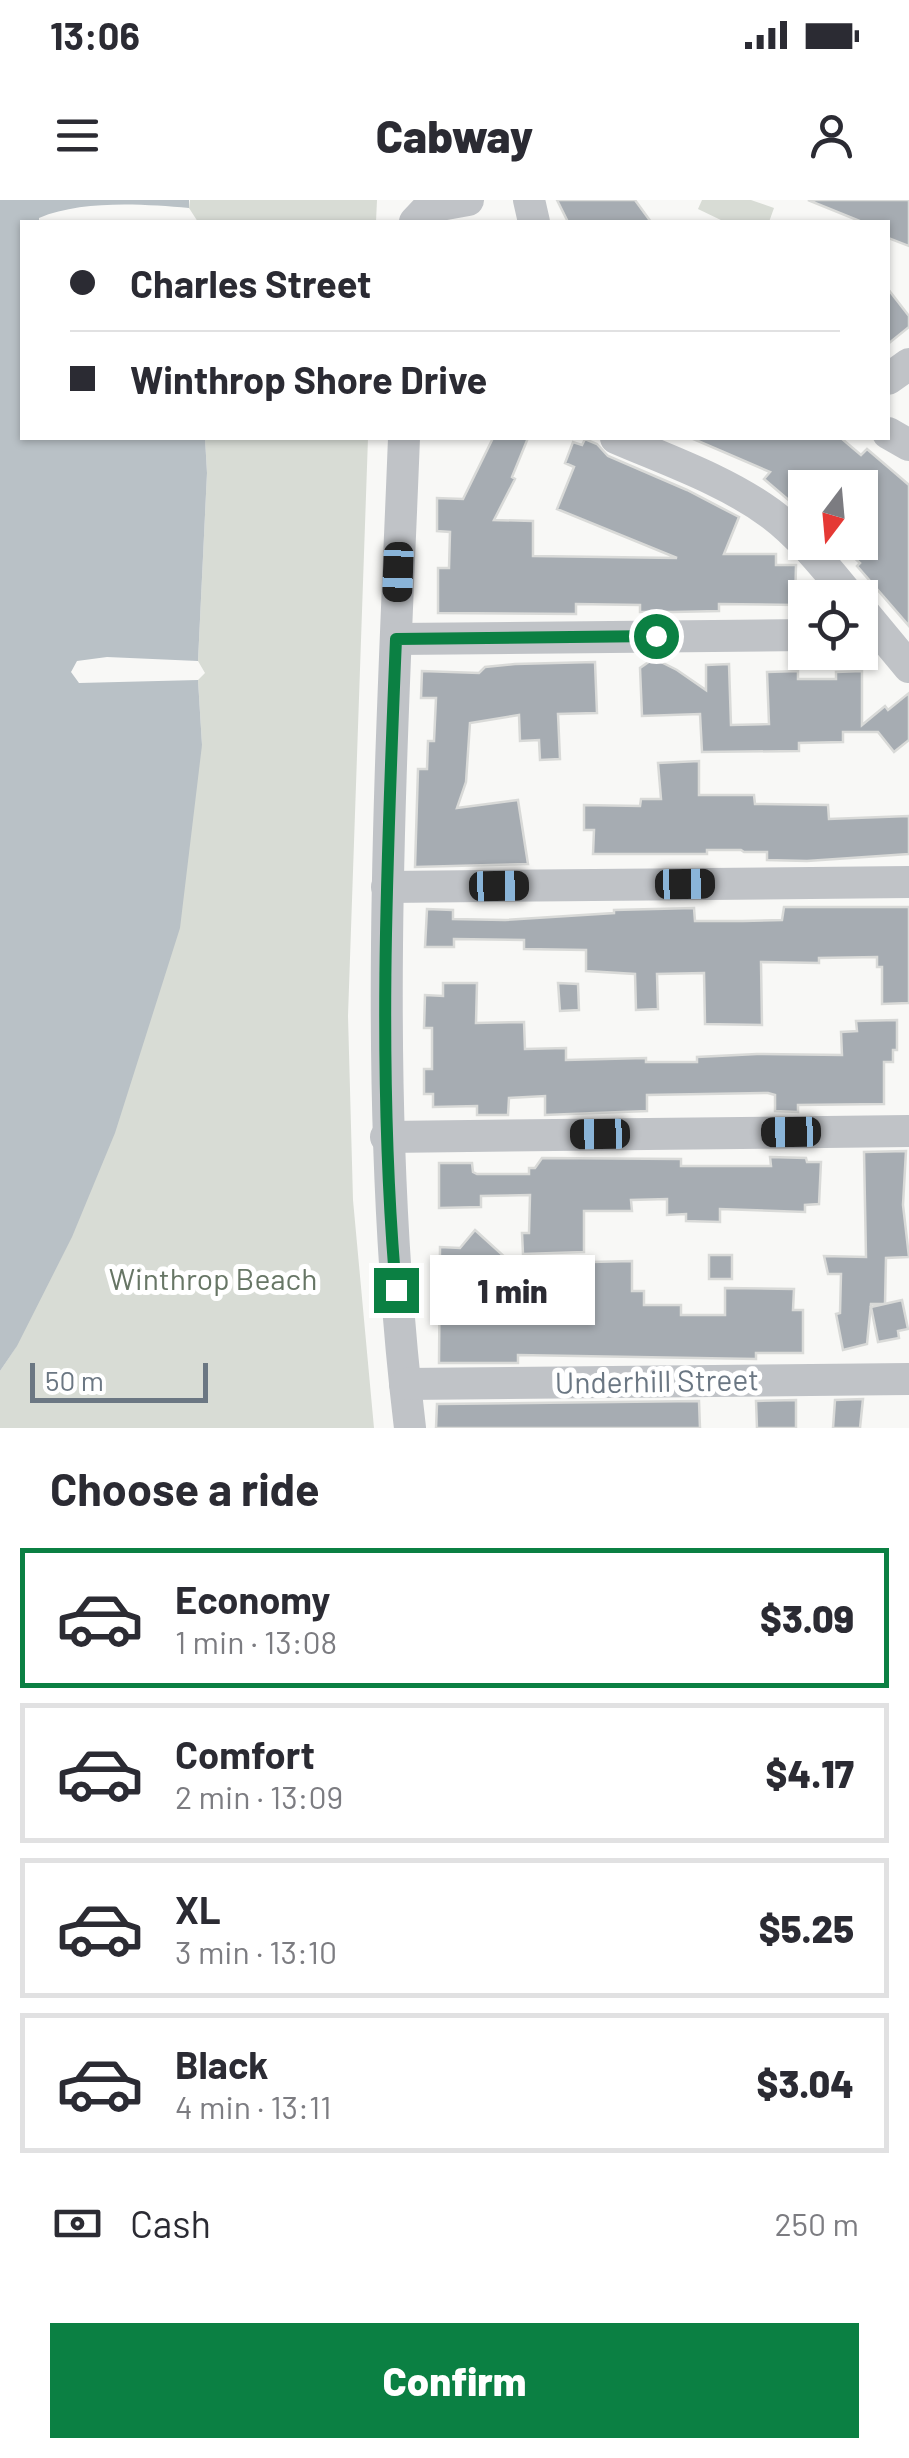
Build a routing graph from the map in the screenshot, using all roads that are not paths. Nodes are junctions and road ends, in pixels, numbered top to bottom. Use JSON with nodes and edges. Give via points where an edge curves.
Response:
{"nodes":[{"id":1,"x":468,"y":200,"type":"edge"},
{"id":2,"x":417,"y":220,"type":"edge"},
{"id":3,"x":404,"y":440,"type":"edge"},
{"id":4,"x":620,"y":440,"type":"edge"},
{"id":5,"x":835,"y":580,"type":"edge"},
{"id":6,"x":788,"y":635,"type":"edge"},
{"id":7,"x":396,"y":639,"type":"junction"},
{"id":8,"x":878,"y":640,"type":"edge"},
{"id":9,"x":909,"y":667,"type":"edge"},
{"id":10,"x":909,"y":882,"type":"edge"},
{"id":11,"x":387,"y":887,"type":"junction"},
{"id":12,"x":909,"y":1131,"type":"edge"},
{"id":13,"x":386,"y":1137,"type":"junction"},
{"id":14,"x":909,"y":1379,"type":"edge"},
{"id":15,"x":405,"y":1384,"type":"junction"},
{"id":16,"x":410,"y":1428,"type":"edge"}],
"edges":[{"from":1,"to":2,"type":"street","via":[[429,207]]},
{"from":3,"to":7,"type":"street"},
{"from":4,"to":5,"type":"street","via":[[770,513]]},
{"from":6,"to":7,"type":"street"},
{"from":7,"to":11,"type":"street"},
{"from":8,"to":9,"type":"street"},
{"from":10,"to":11,"type":"street"},
{"from":11,"to":13,"type":"street"},
{"from":12,"to":13,"type":"street"},
{"from":13,"to":15,"type":"street"},
{"from":14,"to":15,"type":"street","name":"Underhill Street"},
{"from":15,"to":16,"type":"street"}]}
